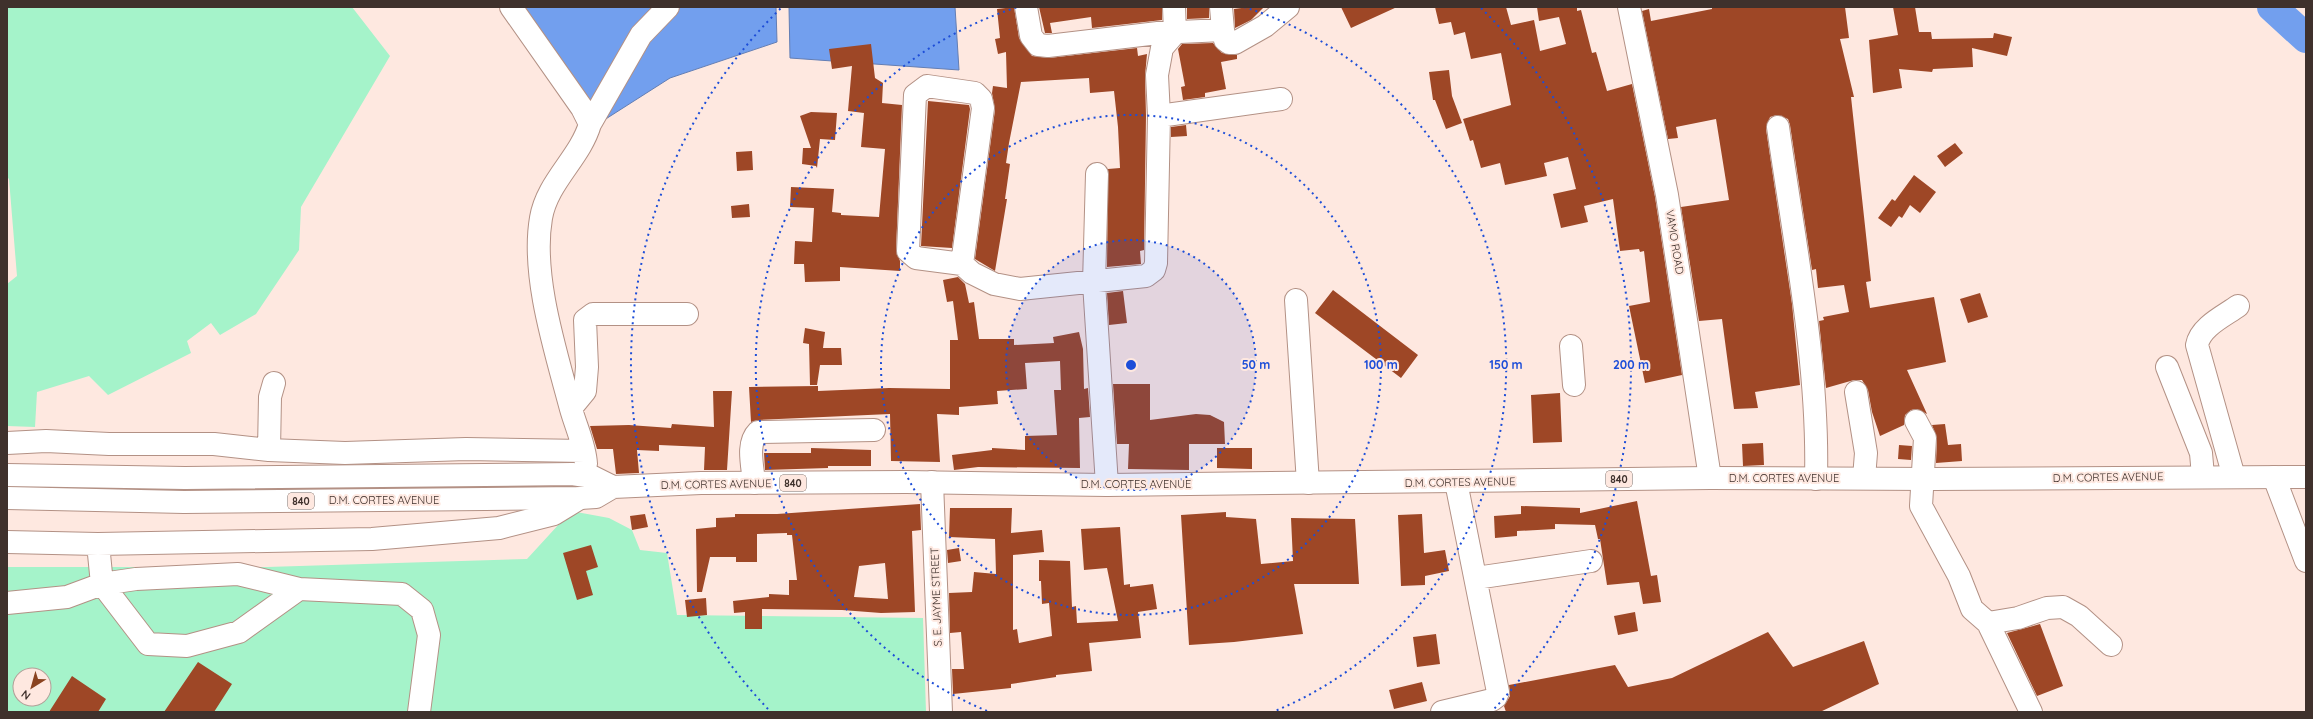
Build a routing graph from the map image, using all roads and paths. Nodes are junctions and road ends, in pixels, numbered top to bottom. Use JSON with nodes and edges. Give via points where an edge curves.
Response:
{"nodes":[{"id":1,"x":511,"y":7,"type":"edge"},
{"id":2,"x":668,"y":7,"type":"edge"},
{"id":3,"x":1026,"y":7,"type":"edge"},
{"id":4,"x":1174,"y":7,"type":"edge"},
{"id":5,"x":1221,"y":7,"type":"edge"},
{"id":6,"x":1288,"y":7,"type":"edge"},
{"id":7,"x":1629,"y":7,"type":"edge"},
{"id":8,"x":1264,"y":16,"type":"edge"},
{"id":9,"x":1223,"y":30,"type":"junction"},
{"id":10,"x":1175,"y":33,"type":"junction"},
{"id":11,"x":1280,"y":99,"type":"dead end"},
{"id":12,"x":1160,"y":116,"type":"junction"},
{"id":13,"x":590,"y":124,"type":"junction"},
{"id":14,"x":1778,"y":127,"type":"dead end"},
{"id":15,"x":1096,"y":174,"type":"dead end"},
{"id":16,"x":962,"y":264,"type":"junction"},
{"id":17,"x":1094,"y":282,"type":"junction"},
{"id":18,"x":1296,"y":300,"type":"dead end"},
{"id":19,"x":2238,"y":306,"type":"dead end"},
{"id":20,"x":688,"y":314,"type":"dead end"},
{"id":21,"x":1571,"y":346,"type":"dead end"},
{"id":22,"x":2167,"y":367,"type":"dead end"},
{"id":23,"x":274,"y":383,"type":"dead end"},
{"id":24,"x":1574,"y":385,"type":"dead end"},
{"id":25,"x":1856,"y":392,"type":"dead end"},
{"id":26,"x":571,"y":408,"type":"junction"},
{"id":27,"x":1916,"y":421,"type":"dead end"},
{"id":28,"x":874,"y":430,"type":"dead end"},
{"id":29,"x":7,"y":443,"type":"edge"},
{"id":30,"x":269,"y":450,"type":"junction"},
{"id":31,"x":584,"y":451,"type":"junction"},
{"id":32,"x":7,"y":475,"type":"edge"},
{"id":33,"x":585,"y":476,"type":"junction"},
{"id":34,"x":2204,"y":476,"type":"junction"},
{"id":35,"x":2306,"y":476,"type":"edge"},
{"id":36,"x":2234,"y":477,"type":"junction"},
{"id":37,"x":2274,"y":477,"type":"junction"},
{"id":38,"x":1710,"y":478,"type":"junction"},
{"id":39,"x":1816,"y":478,"type":"junction"},
{"id":40,"x":1864,"y":478,"type":"junction"},
{"id":41,"x":1921,"y":479,"type":"junction"},
{"id":42,"x":932,"y":482,"type":"junction"},
{"id":43,"x":1456,"y":482,"type":"junction"},
{"id":44,"x":754,"y":483,"type":"junction"},
{"id":45,"x":1308,"y":483,"type":"junction"},
{"id":46,"x":1107,"y":485,"type":"junction"},
{"id":47,"x":613,"y":487,"type":"junction"},
{"id":48,"x":7,"y":498,"type":"edge"},
{"id":49,"x":580,"y":498,"type":"junction"},
{"id":50,"x":7,"y":542,"type":"edge"},
{"id":51,"x":98,"y":544,"type":"junction"},
{"id":52,"x":1591,"y":561,"type":"dead end"},
{"id":53,"x":2306,"y":561,"type":"edge"},
{"id":54,"x":1476,"y":578,"type":"junction"},
{"id":55,"x":102,"y":584,"type":"junction"},
{"id":56,"x":299,"y":589,"type":"junction"},
{"id":57,"x":7,"y":603,"type":"edge"},
{"id":58,"x":1988,"y":623,"type":"junction"},
{"id":59,"x":2111,"y":645,"type":"dead end"},
{"id":60,"x":419,"y":712,"type":"edge"},
{"id":61,"x":941,"y":712,"type":"edge"},
{"id":62,"x":1442,"y":712,"type":"edge"},
{"id":63,"x":2031,"y":712,"type":"edge"}],
"edges":[{"from":1,"to":13,"type":"main road","via":[[582,108]]},
{"from":2,"to":13,"type":"main road","via":[[641,35]]},
{"from":3,"to":10,"type":"main road","via":[[1031,36],[1038,45]]},
{"from":4,"to":10,"type":"main road"},
{"from":5,"to":9,"type":"main road"},
{"from":6,"to":8,"type":"main road"},
{"from":7,"to":38,"type":"main road","name":"VAMO ROAD","via":[[1667,195]]},
{"from":8,"to":9,"type":"main road","via":[[1235,43],[1225,40]]},
{"from":9,"to":10,"type":"main road"},
{"from":10,"to":12,"type":"main road","via":[[1162,48],[1159,59],[1157,74]]},
{"from":11,"to":12,"type":"main road"},
{"from":12,"to":17,"type":"main road","via":[[1154,270],[1146,276]]},
{"from":13,"to":26,"type":"main road","via":[[586,139],[548,198],[541,217],[539,279]]},
{"from":14,"to":39,"type":"main road","via":[[1812,369]]},
{"from":15,"to":17,"type":"main road"},
{"from":16,"to":16,"type":"main road","via":[[916,258],[908,251],[915,95],[927,86],[975,93],[981,99],[983,108]]},
{"from":16,"to":17,"type":"main road","via":[[994,284],[1020,288]]},
{"from":17,"to":46,"type":"main road"},
{"from":18,"to":45,"type":"main road"},
{"from":19,"to":36,"type":"main road","via":[[2207,328],[2198,338],[2197,345]]},
{"from":20,"to":26,"type":"main road","via":[[592,314],[585,320],[585,391]]},
{"from":21,"to":24,"type":"main road"},
{"from":22,"to":34,"type":"main road","via":[[2201,453]]},
{"from":23,"to":30,"type":"main road","via":[[270,397]]},
{"from":25,"to":40,"type":"main road","via":[[1866,453]]},
{"from":26,"to":31,"type":"main road"},
{"from":27,"to":41,"type":"main road","via":[[1925,438]]},
{"from":28,"to":44,"type":"main road","via":[[758,432],[753,437],[751,452]]},
{"from":29,"to":30,"type":"main road","via":[[46,441],[214,444]]},
{"from":30,"to":31,"type":"main road","via":[[345,453],[466,449]]},
{"from":31,"to":33,"type":"main road"},
{"from":32,"to":33,"type":"main road","name":"D.M. CORTES AVENUE","number":"840","via":[[185,478],[572,474]]},
{"from":33,"to":47,"type":"main road","name":"D.M. CORTES AVENUE","number":"840"},
{"from":34,"to":36,"type":"main road","name":"D.M. CORTES AVENUE","number":"840"},
{"from":34,"to":41,"type":"main road","name":"D.M. CORTES AVENUE","number":"840"},
{"from":35,"to":37,"type":"main road","name":"D.M. CORTES AVENUE","number":"840"},
{"from":36,"to":37,"type":"main road","name":"D.M. CORTES AVENUE","number":"840"},
{"from":37,"to":53,"type":"main road"},
{"from":38,"to":39,"type":"main road","name":"D.M. CORTES AVENUE","number":"840"},
{"from":38,"to":43,"type":"main road","name":"D.M. CORTES AVENUE","number":"840"},
{"from":39,"to":40,"type":"main road","name":"D.M. CORTES AVENUE","number":"840"},
{"from":40,"to":41,"type":"main road","name":"D.M. CORTES AVENUE","number":"840"},
{"from":41,"to":58,"type":"main road","via":[[1921,506],[1959,576],[1972,609]]},
{"from":42,"to":44,"type":"main road","name":"D.M. CORTES AVENUE","number":"840"},
{"from":42,"to":46,"type":"main road","name":"D.M. CORTES AVENUE","number":"840"},
{"from":42,"to":61,"type":"main road","name":"S. E. JAYME STREET"},
{"from":43,"to":45,"type":"main road","name":"D.M. CORTES AVENUE","number":"840"},
{"from":43,"to":54,"type":"main road"},
{"from":44,"to":47,"type":"main road","name":"D.M. CORTES AVENUE","number":"840"},
{"from":45,"to":46,"type":"main road","name":"D.M. CORTES AVENUE","number":"840"},
{"from":47,"to":49,"type":"main road","name":"D.M. CORTES AVENUE","number":"840","via":[[596,497]]},
{"from":48,"to":49,"type":"main road","name":"D.M. CORTES AVENUE","number":"840","via":[[184,502]]},
{"from":49,"to":51,"type":"main road","via":[[554,514],[499,528],[372,539]]},
{"from":50,"to":51,"type":"main road"},
{"from":51,"to":55,"type":"main road"},
{"from":52,"to":54,"type":"main road"},
{"from":54,"to":62,"type":"main road","via":[[1498,692],[1492,700]]},
{"from":55,"to":56,"type":"main road","via":[[136,579],[238,574]]},
{"from":55,"to":56,"type":"main road","via":[[148,644],[187,646],[239,632]]},
{"from":55,"to":57,"type":"main road","via":[[67,596]]},
{"from":56,"to":60,"type":"main road","via":[[402,594],[422,610],[429,635]]},
{"from":58,"to":59,"type":"main road","via":[[2018,618],[2047,608],[2063,607],[2079,616]]},
{"from":58,"to":63,"type":"main road"}]}
